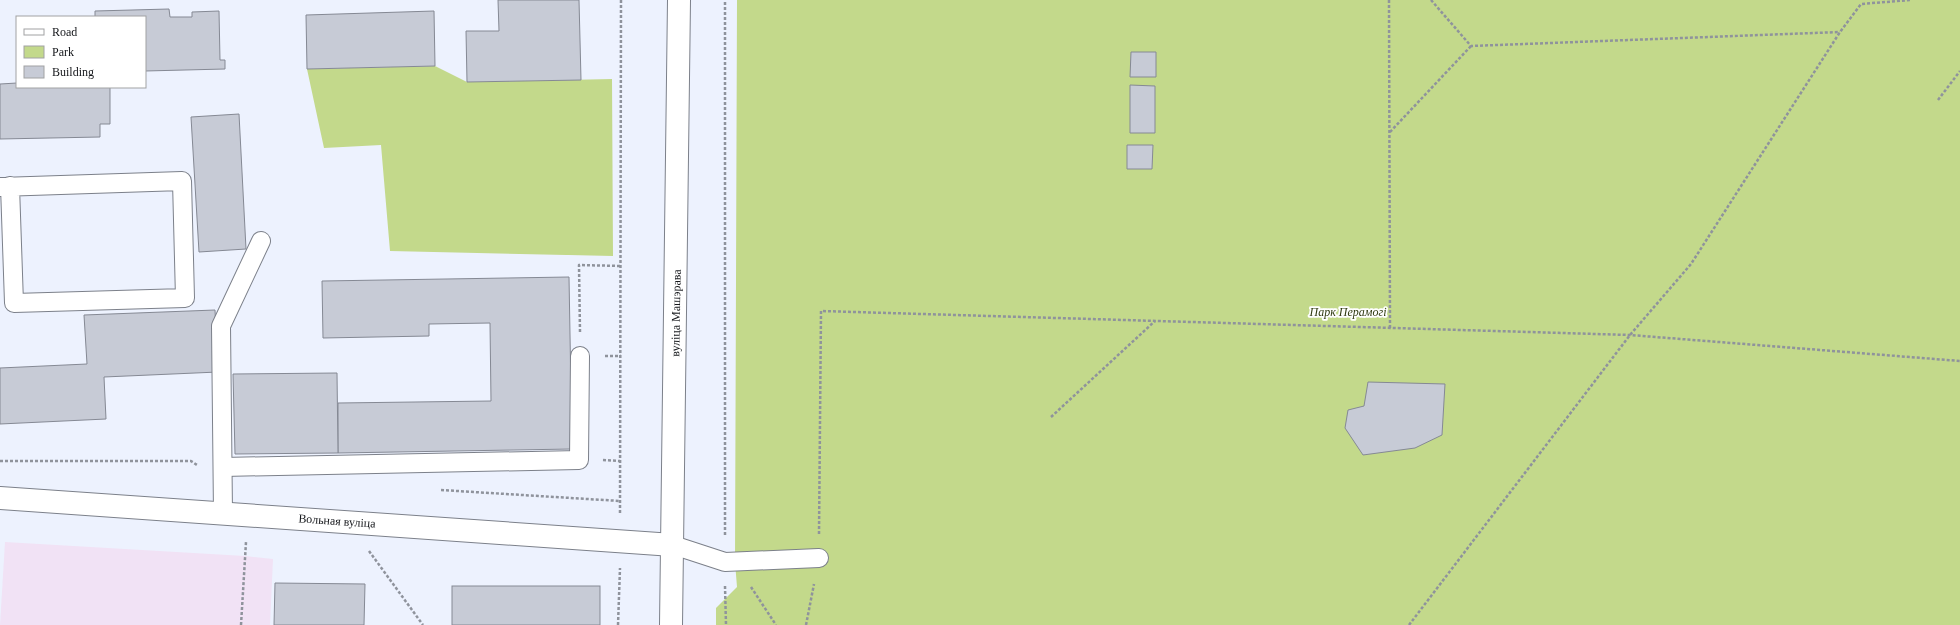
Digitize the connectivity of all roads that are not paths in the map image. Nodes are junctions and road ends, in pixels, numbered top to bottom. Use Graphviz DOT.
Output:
graph roads {
  1 [pos="679,0"];
  2 [pos="5,186"];
  3 [pos="261,241"];
  4 [pos="580,356"];
  5 [pos="223,467"];
  6 [pos="0,498"];
  7 [pos="223,513"];
  8 [pos="673,545"];
  9 [pos="819,558"];
  10 [pos="671,625"];
  1 -- 8 [label="street, вуліца Машэрава"];
  2 -- 2 [label="lane"];
  3 -- 5 [label="lane"];
  4 -- 5 [label="lane"];
  5 -- 7 [label="lane"];
  6 -- 7 [label="street, Вольная вуліца"];
  7 -- 8 [label="street, Вольная вуліца"];
  8 -- 9 [label="lane"];
  8 -- 10 [label="street, вуліца Машэрава"];
}
